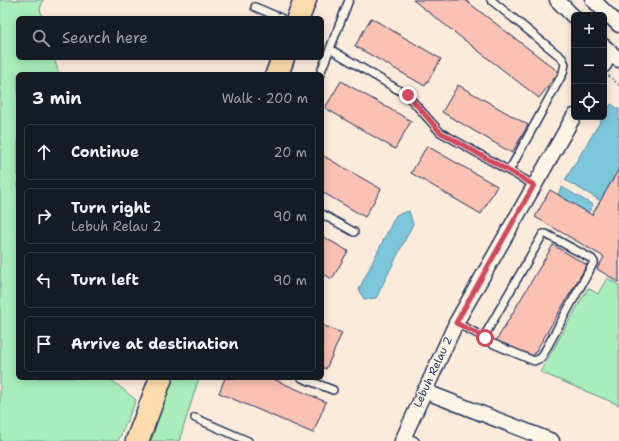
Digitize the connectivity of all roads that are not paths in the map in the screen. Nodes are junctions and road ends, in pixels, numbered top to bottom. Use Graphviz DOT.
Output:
graph roads {
  1 [pos="305,0"];
  2 [pos="349,0"];
  3 [pos="491,0"];
  4 [pos="557,0"];
  5 [pos="594,0"];
  6 [pos="255,7"];
  7 [pos="571,14"];
  8 [pos="276,16"];
  9 [pos="299,16"];
  10 [pos="619,25"];
  11 [pos="330,49"];
  12 [pos="611,53"];
  13 [pos="282,60"];
  14 [pos="607,67"];
  15 [pos="278,72"];
  16 [pos="321,72"];
  17 [pos="572,120"];
  18 [pos="509,171"];
  19 [pos="534,185"];
  20 [pos="324,215"];
  21 [pos="354,232"];
  22 [pos="456,323"];
  23 [pos="483,335"];
  24 [pos="160,380"];
  25 [pos="307,380"];
  26 [pos="333,390"];
  27 [pos="424,391"];
  28 [pos="195,418"];
  29 [pos="407,439"];
  30 [pos="137,441"];
  31 [pos="248,441"];
  32 [pos="552,441"];
  1 -- 9 [label="main road"];
  2 -- 11 [label="lane"];
  3 -- 18 [label="lane"];
  4 -- 7 [label="street"];
  5 -- 10 [label="street"];
  6 -- 8 [label="lane"];
  11 -- 16 [label="lane"];
  11 -- 18 [label="lane"];
  12 -- 14 [label="street"];
  13 -- 15 [label="main road"];
  17 -- 19 [label="street, Lebuh Relau 2"];
  18 -- 19 [label="lane"];
  19 -- 22 [label="street, Lebuh Relau 2"];
  20 -- 21 [label="lane"];
  22 -- 23 [label="lane"];
  22 -- 27 [label="street, Lebuh Relau 2"];
  23 -- 23 [label="lane"];
  24 -- 30 [label="main road"];
  25 -- 26 [label="lane"];
  27 -- 29 [label="street, Lebuh Relau 2"];
  27 -- 32 [label="street"];
  28 -- 31 [label="lane"];
}
